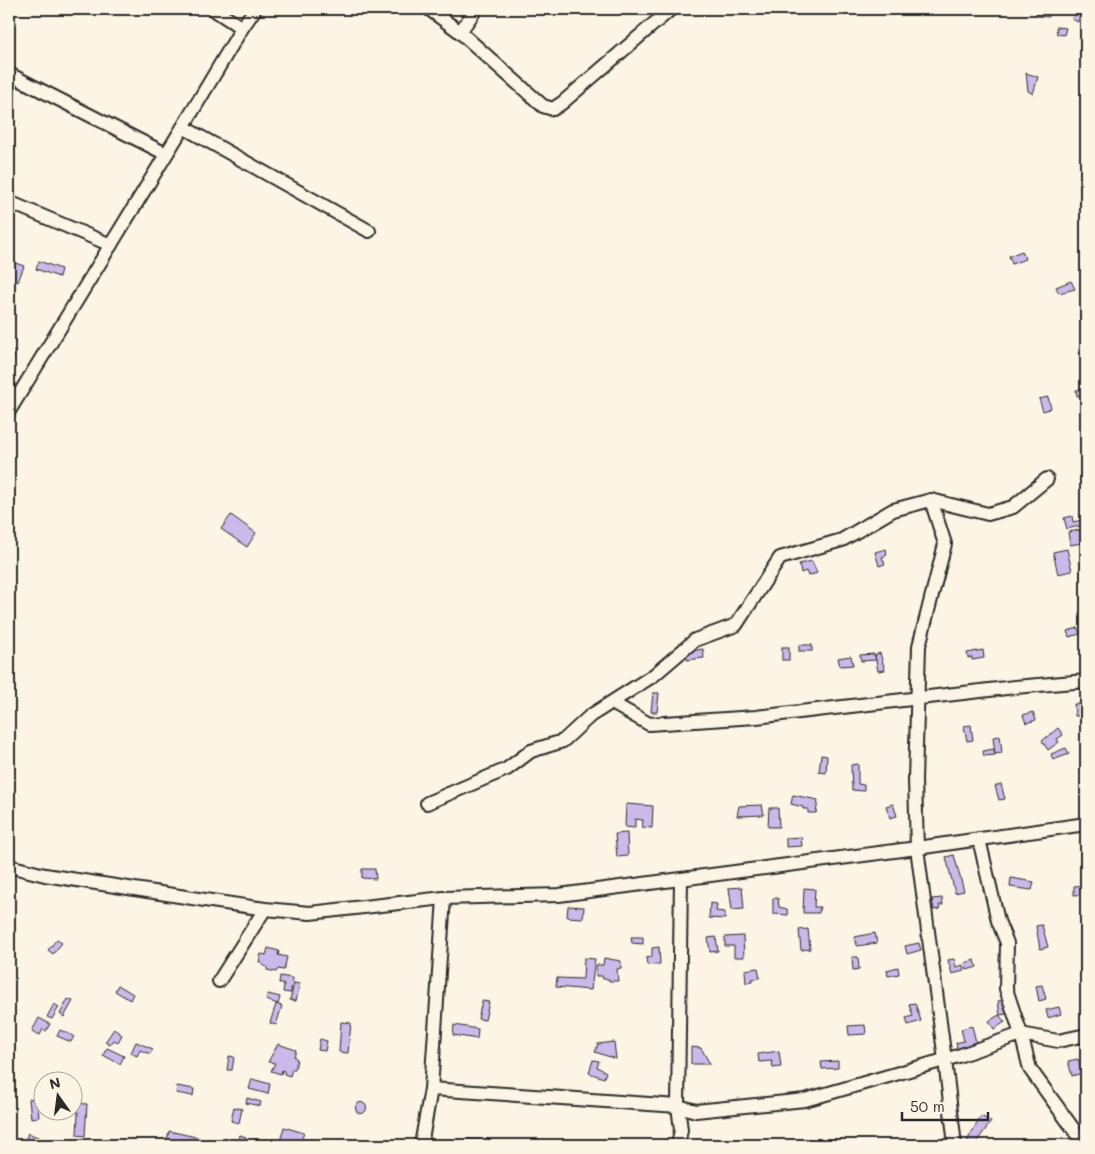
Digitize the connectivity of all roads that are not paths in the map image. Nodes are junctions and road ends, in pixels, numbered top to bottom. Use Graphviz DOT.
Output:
graph roads {
  1 [pos="213,9"];
  2 [pos="255,9"];
  3 [pos="429,9"];
  4 [pos="476,9"];
  5 [pos="671,9"];
  6 [pos="242,28"];
  7 [pos="460,32"];
  8 [pos="9,74"];
  9 [pos="183,127"];
  10 [pos="166,154"];
  11 [pos="9,202"];
  12 [pos="369,231"];
  13 [pos="111,245"];
  14 [pos="9,410"];
  15 [pos="1047,479"];
  16 [pos="931,500"];
  17 [pos="1086,682"];
  18 [pos="917,699"];
  19 [pos="612,702"];
  20 [pos="427,803"];
  21 [pos="1086,824"];
  22 [pos="979,839"];
  23 [pos="917,848"];
  24 [pos="9,866"];
  25 [pos="681,879"];
  26 [pos="444,898"];
  27 [pos="265,909"];
  28 [pos="219,981"];
  29 [pos="1020,1034"];
  30 [pos="1086,1035"];
  31 [pos="945,1060"];
  32 [pos="430,1089"];
  33 [pos="678,1106"];
  34 [pos="421,1145"];
  35 [pos="678,1145"];
  36 [pos="955,1145"];
  37 [pos="1085,1145"];
  1 -- 6 [label="street"];
  2 -- 6 [label="street"];
  3 -- 7 [label="street"];
  4 -- 7 [label="street"];
  5 -- 7 [label="street"];
  6 -- 9 [label="street"];
  8 -- 10 [label="street"];
  9 -- 10 [label="street"];
  9 -- 12 [label="street"];
  10 -- 13 [label="street"];
  11 -- 13 [label="street"];
  13 -- 14 [label="street"];
  15 -- 16 [label="street"];
  16 -- 18 [label="street"];
  16 -- 19 [label="street"];
  17 -- 18 [label="street"];
  18 -- 19 [label="street"];
  18 -- 23 [label="street"];
  19 -- 20 [label="street"];
  21 -- 22 [label="street"];
  22 -- 23 [label="street"];
  22 -- 29 [label="street"];
  23 -- 25 [label="street"];
  23 -- 31 [label="street"];
  24 -- 27 [label="street"];
  25 -- 26 [label="street"];
  25 -- 33 [label="street"];
  26 -- 27 [label="street"];
  26 -- 32 [label="street"];
  27 -- 28 [label="street"];
  29 -- 30 [label="street"];
  29 -- 31 [label="street"];
  29 -- 37 [label="street"];
  31 -- 33 [label="street"];
  31 -- 36 [label="street"];
  32 -- 33 [label="street"];
  32 -- 34 [label="street"];
  33 -- 35 [label="street"];
}
